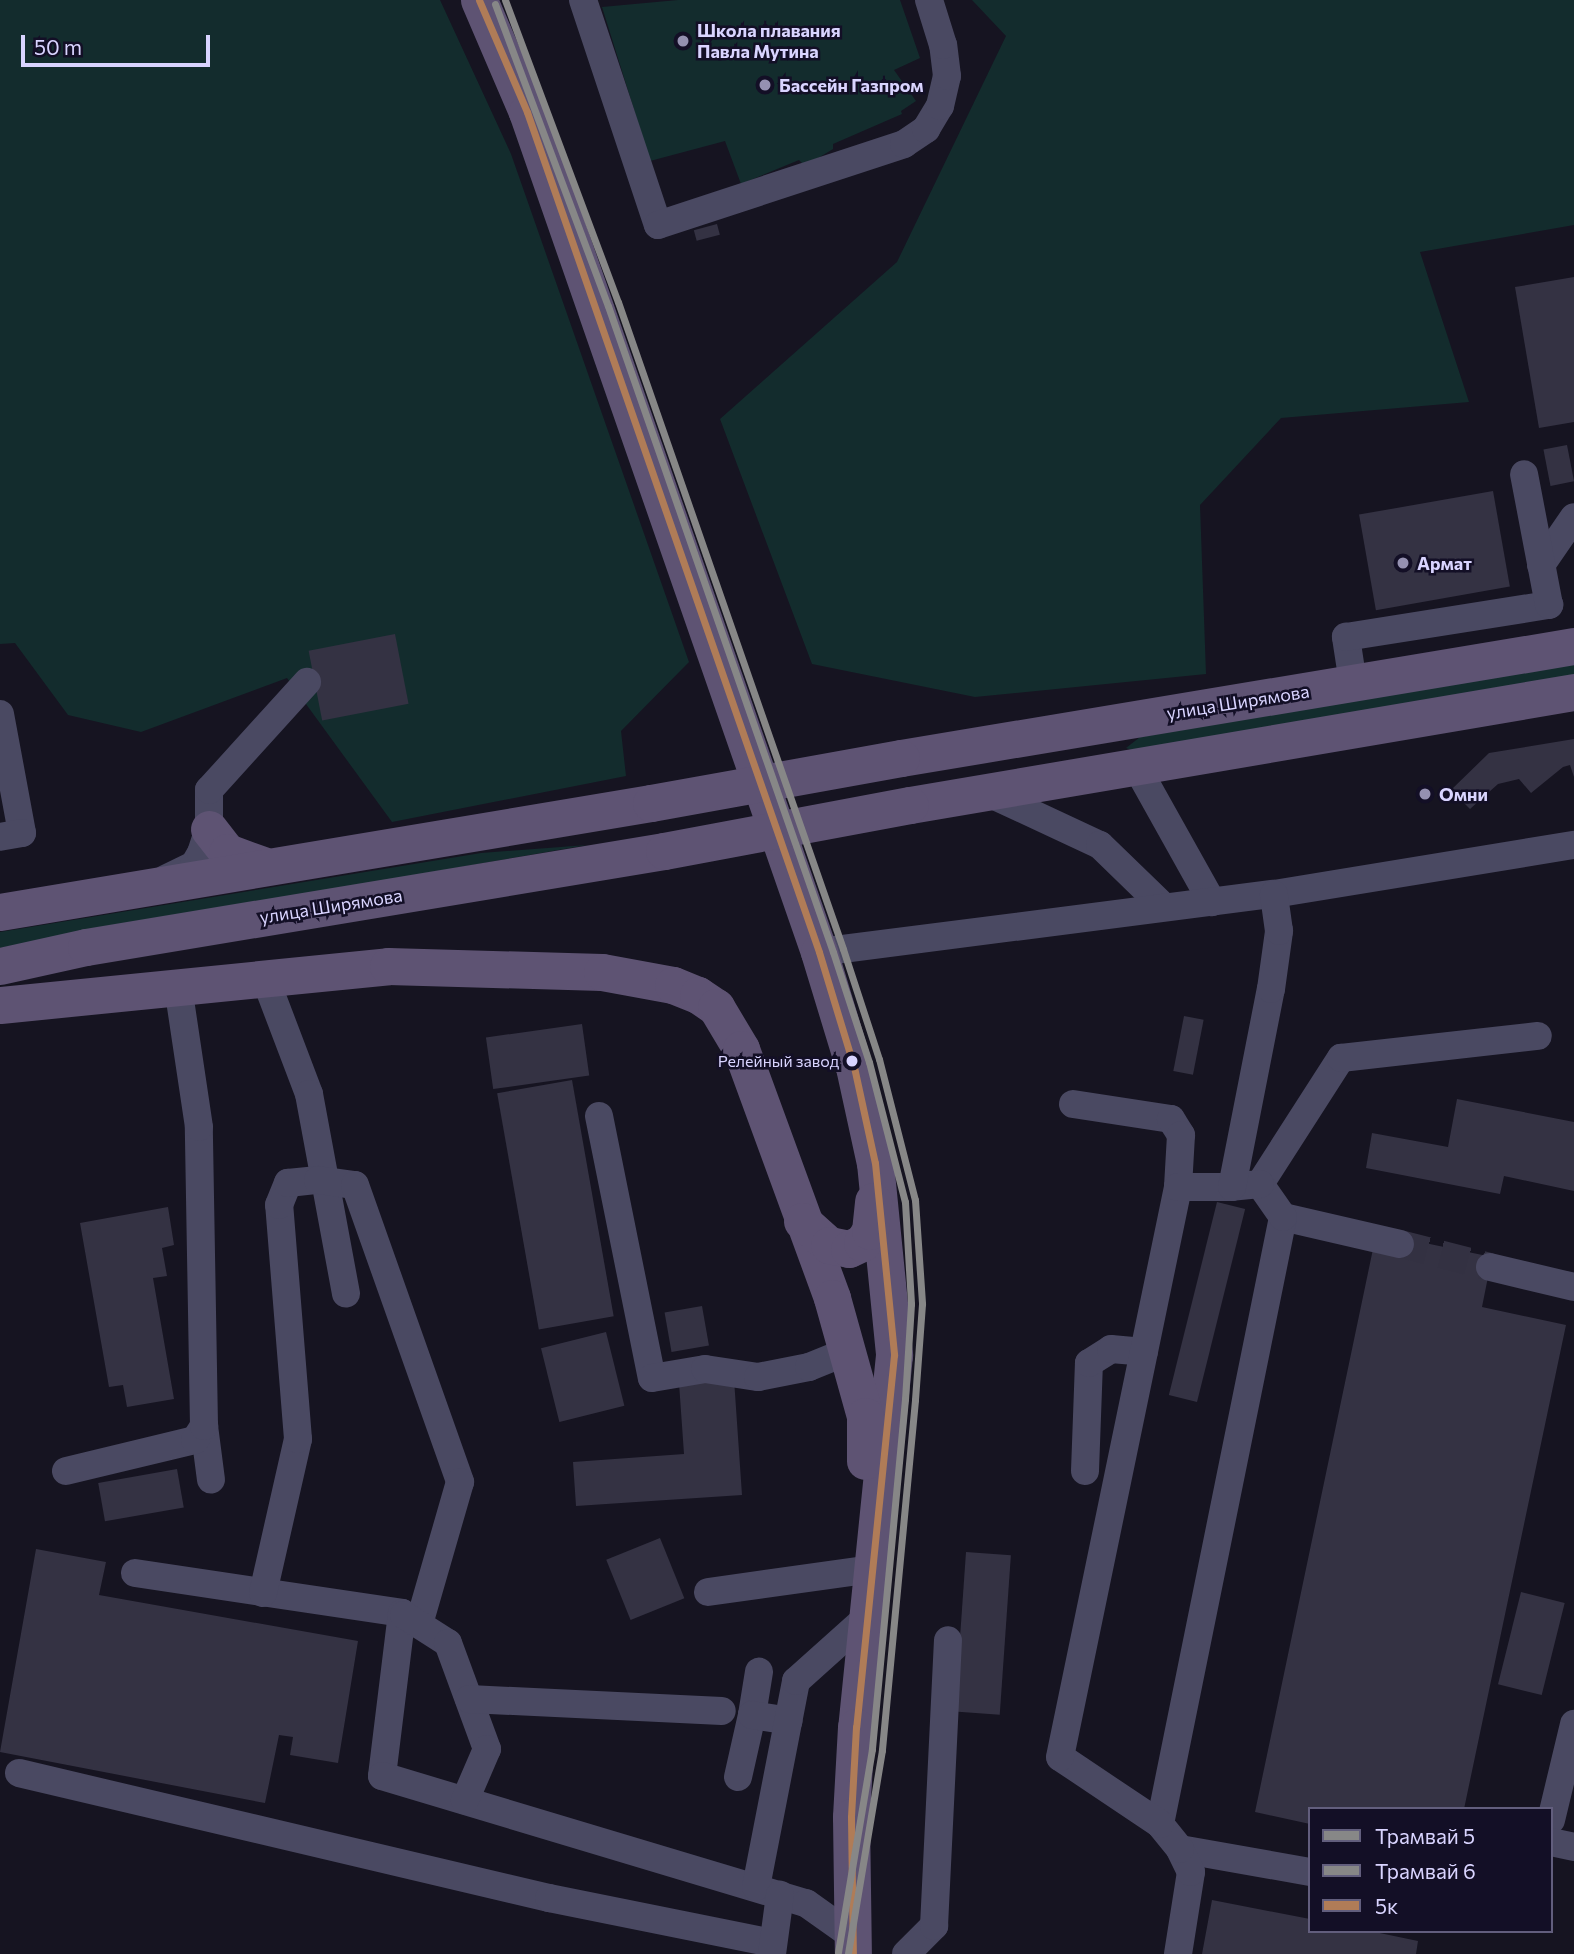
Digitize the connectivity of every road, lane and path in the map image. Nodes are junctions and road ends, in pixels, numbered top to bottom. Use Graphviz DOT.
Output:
graph roads {
  1 [pos="479,0"];
  2 [pos="583,0"];
  3 [pos="929,0"];
  4 [pos="1524,474"];
  5 [pos="1574,517"];
  6 [pos="1541,565"];
  7 [pos="1574,646"];
  8 [pos="307,682"];
  9 [pos="1353,683"];
  10 [pos="1574,692"];
  11 [pos="0,714"];
  12 [pos="1071,730"];
  13 [pos="1136,766"];
  14 [pos="1079,775"];
  15 [pos="984,791"];
  16 [pos="209,829"];
  17 [pos="0,837"];
  18 [pos="1574,845"];
  19 [pos="263,865"];
  20 [pos="152,884"];
  21 [pos="1273,894"];
  22 [pos="1212,902"];
  23 [pos="1162,905"];
  24 [pos="6,910"];
  25 [pos="819,952"];
  26 [pos="0,966"];
  27 [pos="265,978"];
  28 [pos="178,986"];
  29 [pos="0,1005"];
  30 [pos="1538,1036"];
  31 [pos="1073,1104"];
  32 [pos="599,1116"];
  33 [pos="875,1163"];
  34 [pos="325,1181"];
  35 [pos="1260,1184"];
  36 [pos="1232,1187"];
  37 [pos="1178,1188"];
  38 [pos="1283,1217"];
  39 [pos="801,1220"];
  40 [pos="1399,1244"];
  41 [pos="1490,1267"];
  42 [pos="1574,1287"];
  43 [pos="346,1294"];
  44 [pos="846,1352"];
  45 [pos="1144,1352"];
  46 [pos="204,1426"];
  47 [pos="66,1471"];
  48 [pos="1085,1471"];
  49 [pos="211,1480"];
  50 [pos="135,1573"];
  51 [pos="867,1590"];
  52 [pos="708,1592"];
  53 [pos="262,1593"];
  54 [pos="410,1619"];
  55 [pos="948,1640"];
  56 [pos="759,1672"];
  57 [pos="469,1699"];
  58 [pos="722,1711"];
  59 [pos="752,1715"];
  60 [pos="789,1721"];
  61 [pos="1574,1724"];
  62 [pos="19,1773"];
  63 [pos="738,1777"];
  64 [pos="465,1800"];
  65 [pos="1553,1812"];
  66 [pos="1160,1824"];
  67 [pos="1553,1842"];
  68 [pos="1574,1847"];
  69 [pos="1180,1849"];
  70 [pos="1308,1872"];
  71 [pos="768,1891"];
  72 [pos="852,1944"];
  73 [pos="772,1949"];
  74 [pos="906,1954"];
  75 [pos="1178,1954"];
  1 -- 25 [label="main road"];
  2 -- 3 [label="street"];
  4 -- 6 [label="street"];
  5 -- 6 [label="street"];
  6 -- 9 [label="street"];
  7 -- 9 [label="main road, улица Ширямова"];
  8 -- 16 [label="street"];
  9 -- 12 [label="main road, улица Ширямова"];
  10 -- 13 [label="main road"];
  11 -- 17 [label="street"];
  12 -- 14 [label="main road"];
  12 -- 19 [label="main road, улица Ширямова, bridge"];
  13 -- 14 [label="main road"];
  13 -- 22 [label="street"];
  14 -- 15 [label="main road"];
  15 -- 23 [label="street"];
  15 -- 26 [label="main road, улица Ширямова, bridge"];
  16 -- 19 [label="main road"];
  16 -- 20 [label="street"];
  18 -- 21 [label="street"];
  19 -- 20 [label="main road, улица Ширямова"];
  20 -- 24 [label="main road, улица Ширямова"];
  21 -- 22 [label="street"];
  21 -- 36 [label="street"];
  22 -- 23 [label="street"];
  23 -- 25 [label="street"];
  25 -- 33 [label="main road"];
  27 -- 28 [label="main road"];
  27 -- 34 [label="street"];
  27 -- 39 [label="main road"];
  28 -- 29 [label="main road"];
  28 -- 46 [label="street"];
  30 -- 35 [label="street"];
  31 -- 37 [label="street"];
  32 -- 44 [label="street"];
  33 -- 39 [label="main road"];
  33 -- 51 [label="main road"];
  34 -- 43 [label="street"];
  34 -- 53 [label="street"];
  34 -- 54 [label="street"];
  35 -- 36 [label="street"];
  35 -- 38 [label="street"];
  36 -- 37 [label="street"];
  37 -- 45 [label="street"];
  38 -- 40 [label="street"];
  38 -- 66 [label="street"];
  39 -- 44 [label="main road"];
  41 -- 42 [label="street"];
  44 -- 51 [label="main road"];
  45 -- 48 [label="street"];
  45 -- 66 [label="street"];
  46 -- 47 [label="street"];
  46 -- 49 [label="street"];
  50 -- 53 [label="street"];
  51 -- 52 [label="street"];
  51 -- 60 [label="street"];
  51 -- 72 [label="main road"];
  53 -- 54 [label="street"];
  54 -- 57 [label="street"];
  54 -- 64 [label="street"];
  55 -- 74 [label="street"];
  56 -- 59 [label="street"];
  57 -- 58 [label="street"];
  57 -- 64 [label="street"];
  59 -- 60 [label="street"];
  59 -- 63 [label="street"];
  60 -- 71 [label="street"];
  61 -- 65 [label="street"];
  62 -- 73 [label="street"];
  64 -- 71 [label="street"];
  66 -- 69 [label="street"];
  67 -- 68 [label="street"];
  69 -- 70 [label="street"];
  69 -- 75 [label="street"];
  71 -- 72 [label="street"];
  71 -- 73 [label="street"];
}
